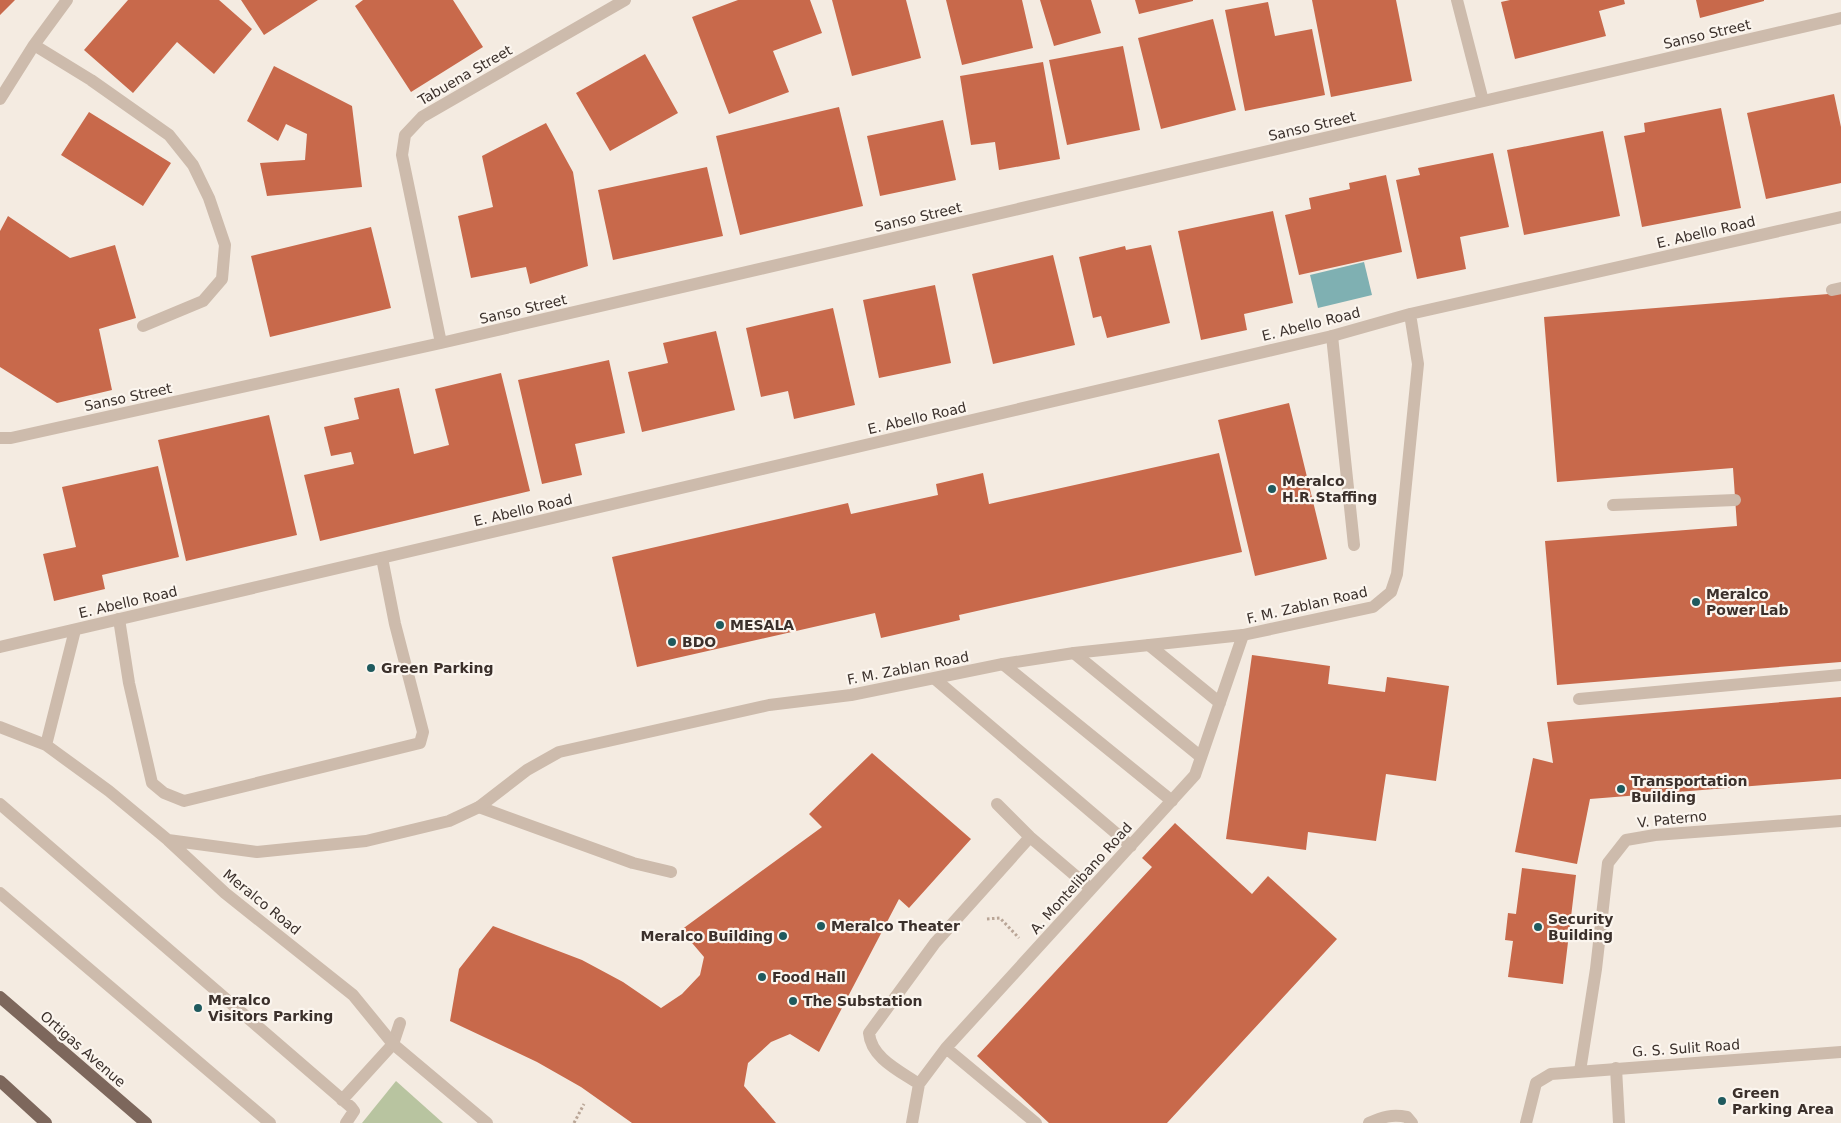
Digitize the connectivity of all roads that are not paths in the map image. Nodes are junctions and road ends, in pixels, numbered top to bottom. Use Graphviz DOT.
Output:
graph roads {
  1 [pos="67,0"];
  2 [pos="625,0"];
  3 [pos="1456,0"];
  4 [pos="1841,18"];
  5 [pos="34,45"];
  6 [pos="0,99"];
  7 [pos="1483,102"];
  8 [pos="1841,217"];
  9 [pos="1410,314"];
  10 [pos="144,326"];
  11 [pos="1332,336"];
  12 [pos="441,343"];
  13 [pos="0,438"];
  14 [pos="1735,500"];
  15 [pos="1613,505"];
  16 [pos="1354,545"];
  17 [pos="382,558"];
  18 [pos="119,619"];
  19 [pos="75,630"];
  20 [pos="1243,635"];
  21 [pos="1149,645"];
  22 [pos="0,647"];
  23 [pos="1074,654"];
  24 [pos="1003,664"];
  25 [pos="1841,675"];
  26 [pos="935,678"];
  27 [pos="1579,699"];
  28 [pos="1220,703"];
  29 [pos="0,727"];
  30 [pos="46,745"];
  31 [pos="1202,757"];
  32 [pos="1172,802"];
  33 [pos="0,804"];
  34 [pos="997,804"];
  35 [pos="479,807"];
  36 [pos="1841,821"];
  37 [pos="1030,837"];
  38 [pos="168,840"];
  39 [pos="1131,846"];
  40 [pos="671,872"];
  41 [pos="1092,889"];
  42 [pos="0,893"];
  43 [pos="0,997"];
  44 [pos="400,1023"];
  45 [pos="393,1044"];
  46 [pos="946,1048"];
  47 [pos="1841,1052"];
  48 [pos="1616,1068"];
  49 [pos="1580,1072"];
  50 [pos="0,1081"];
  51 [pos="918,1084"];
  52 [pos="342,1100"];
  53 [pos="46,1123"];
  54 [pos="146,1123"];
  55 [pos="270,1123"];
  56 [pos="346,1123"];
  57 [pos="487,1123"];
  58 [pos="912,1123"];
  59 [pos="1036,1123"];
  60 [pos="1369,1123"];
  61 [pos="1412,1123"];
  62 [pos="1526,1123"];
  63 [pos="1620,1123"];
  1 -- 5 [label="street"];
  2 -- 12 [label="street, Tabuena Street"];
  3 -- 7 [label="street"];
  4 -- 7 [label="street, Sanso Street"];
  5 -- 6 [label="street"];
  5 -- 10 [label="street"];
  7 -- 12 [label="street, Sanso Street"];
  8 -- 9 [label="street, E. Abello Road"];
  9 -- 11 [label="street, E. Abello Road"];
  9 -- 20 [label="street, F. M. Zablan Road"];
  11 -- 16 [label="street"];
  11 -- 17 [label="street, E. Abello Road"];
  12 -- 13 [label="street, Sanso Street"];
  14 -- 15 [label="street"];
  17 -- 18 [label="street, E. Abello Road"];
  17 -- 18 [label="street"];
  18 -- 19 [label="street, E. Abello Road"];
  19 -- 22 [label="street, E. Abello Road"];
  19 -- 30 [label="street"];
  20 -- 21 [label="street, F. M. Zablan Road"];
  20 -- 28 [label="street, A. Montelibano Road"];
  21 -- 23 [label="street, F. M. Zablan Road"];
  21 -- 28 [label="street"];
  23 -- 24 [label="street, F. M. Zablan Road"];
  23 -- 31 [label="street"];
  24 -- 26 [label="street, F. M. Zablan Road"];
  24 -- 32 [label="street"];
  25 -- 27 [label="street"];
  26 -- 35 [label="street, F. M. Zablan Road"];
  26 -- 39 [label="street"];
  28 -- 31 [label="street, A. Montelibano Road"];
  29 -- 30 [label="street, Meralco Road"];
  30 -- 38 [label="street, Meralco Road"];
  31 -- 32 [label="street, A. Montelibano Road"];
  32 -- 39 [label="street, A. Montelibano Road"];
  33 -- 52 [label="street"];
  34 -- 37 [label="street"];
  35 -- 38 [label="street, F. M. Zablan Road"];
  35 -- 40 [label="street"];
  36 -- 49 [label="street, V. Paterno"];
  37 -- 41 [label="street"];
  37 -- 51 [label="street"];
  38 -- 45 [label="street, Meralco Road"];
  39 -- 41 [label="street, A. Montelibano Road"];
  41 -- 46 [label="street, A. Montelibano Road"];
  42 -- 55 [label="street"];
  43 -- 54 [label="main road, Ortigas Avenue"];
  44 -- 45 [label="street"];
  45 -- 52 [label="street"];
  45 -- 57 [label="street, Meralco Road"];
  46 -- 51 [label="street, A. Montelibano Road"];
  46 -- 59 [label="street"];
  47 -- 48 [label="street, G. S. Sulit Road"];
  48 -- 49 [label="street, G. S. Sulit Road"];
  48 -- 63 [label="street"];
  49 -- 62 [label="street, G. S. Sulit Road"];
  50 -- 53 [label="main road"];
  51 -- 58 [label="street, A. Montelibano Road"];
  52 -- 56 [label="street"];
  60 -- 61 [label="street"];
}
